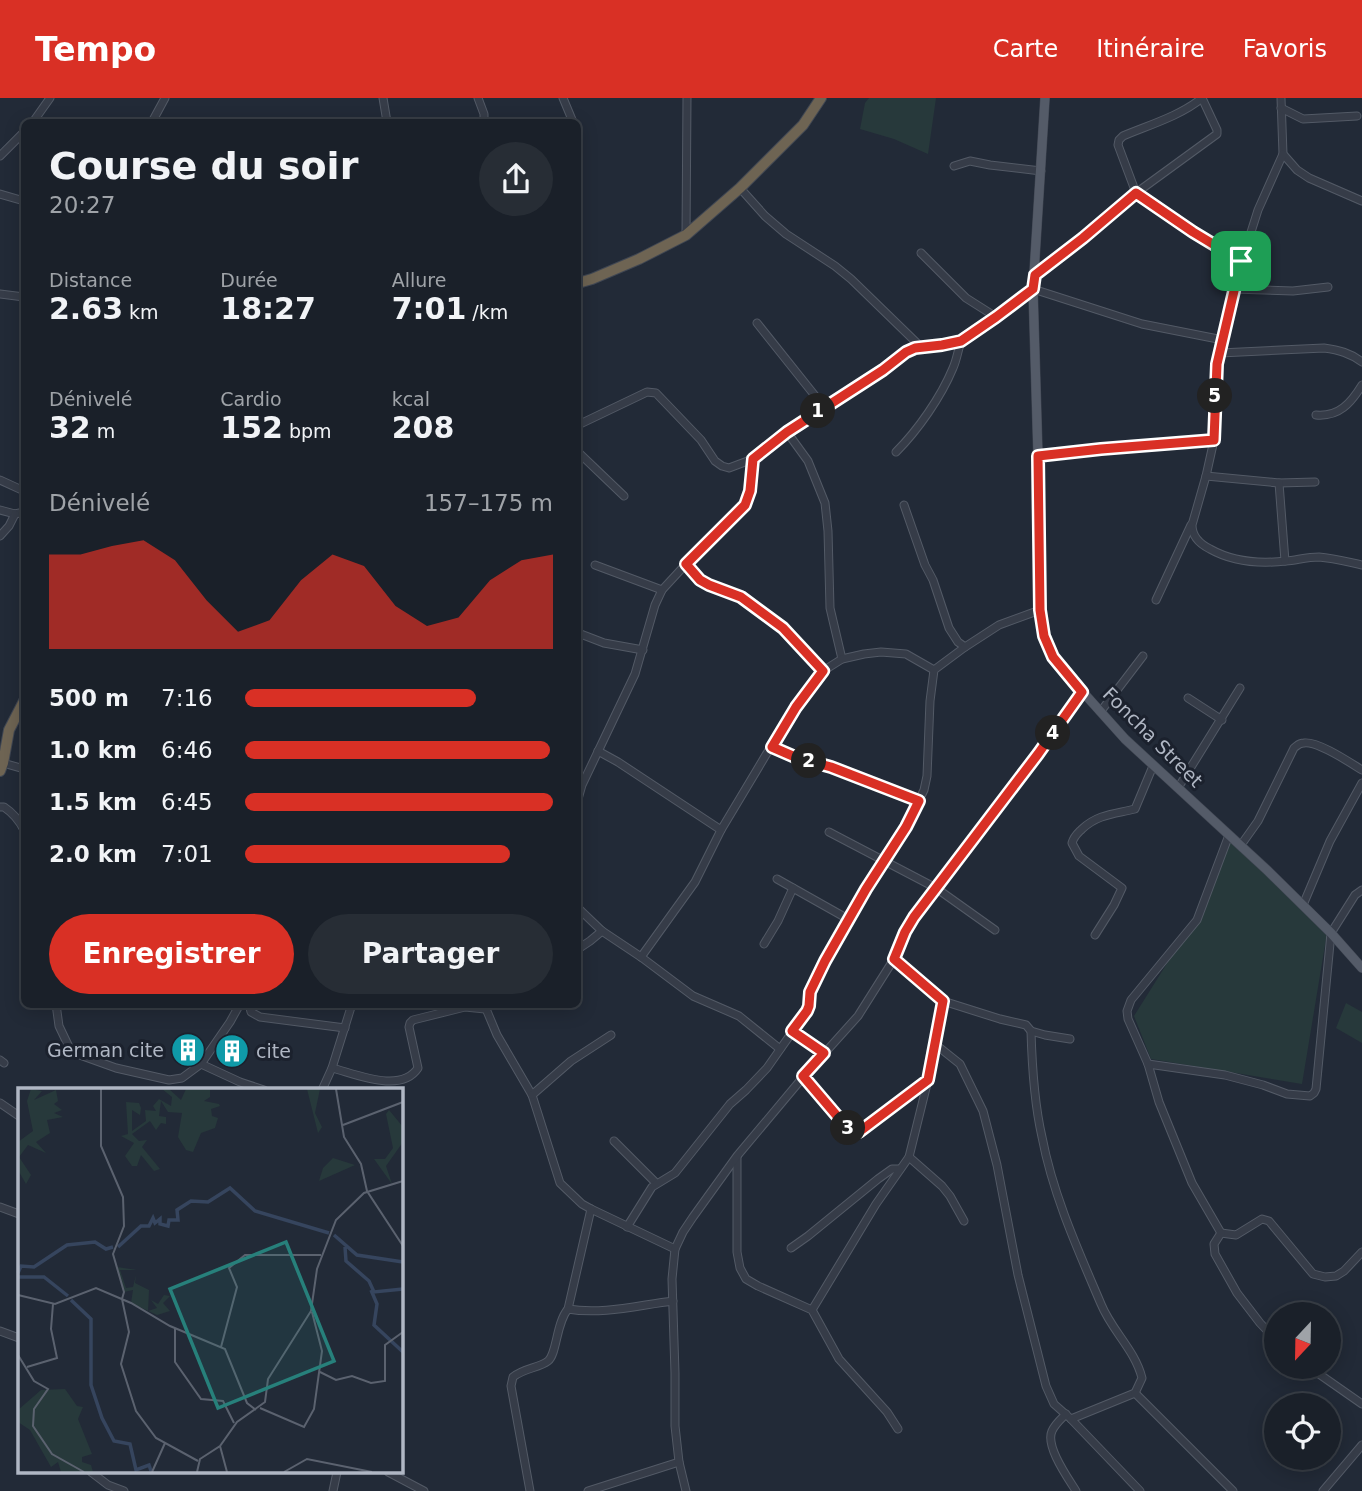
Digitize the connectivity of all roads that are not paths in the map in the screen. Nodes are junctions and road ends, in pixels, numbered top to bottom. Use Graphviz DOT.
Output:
graph roads {
  1 [pos="50,98"];
  2 [pos="165,98"];
  3 [pos="383,98"];
  4 [pos="478,98"];
  5 [pos="563,98"];
  6 [pos="687,98"];
  7 [pos="1045,98"];
  8 [pos="1202,98"];
  9 [pos="1281,98"];
  10 [pos="819,100"];
  11 [pos="1281,108"];
  12 [pos="1357,116"];
  13 [pos="35,119"];
  14 [pos="154,119"];
  15 [pos="386,119"];
  16 [pos="484,119"];
  17 [pos="572,119"];
  18 [pos="21,135"];
  19 [pos="1283,153"];
  20 [pos="0,156"];
  21 [pos="954,166"];
  22 [pos="1041,171"];
  23 [pos="740,188"];
  24 [pos="1136,193"];
  25 [pos="0,194"];
  26 [pos="21,200"];
  27 [pos="1362,201"];
  28 [pos="686,234"];
  29 [pos="921,253"];
  30 [pos="1241,261"];
  31 [pos="1035,275"];
  32 [pos="581,283"];
  33 [pos="1328,287"];
  34 [pos="1033,289"];
  35 [pos="1233,289"];
  36 [pos="0,294"];
  37 [pos="21,297"];
  38 [pos="996,317"];
  39 [pos="757,323"];
  40 [pos="1223,340"];
  41 [pos="961,341"];
  42 [pos="921,346"];
  43 [pos="1220,353"];
  44 [pos="1362,362"];
  45 [pos="1362,385"];
  46 [pos="1356,394"];
  47 [pos="1362,402"];
  48 [pos="824,407"];
  49 [pos="1316,415"];
  50 [pos="581,424"];
  51 [pos="787,432"];
  52 [pos="1214,440"];
  53 [pos="896,452"];
  54 [pos="581,455"];
  55 [pos="1038,456"];
  56 [pos="753,459"];
  57 [pos="1206,476"];
  58 [pos="0,480"];
  59 [pos="1315,482"];
  60 [pos="1279,483"];
  61 [pos="21,490"];
  62 [pos="624,496"];
  63 [pos="904,505"];
  64 [pos="0,510"];
  65 [pos="21,513"];
  66 [pos="15,514"];
  67 [pos="1192,525"];
  68 [pos="0,536"];
  69 [pos="1285,561"];
  70 [pos="686,564"];
  71 [pos="595,565"];
  72 [pos="1362,565"];
  73 [pos="662,590"];
  74 [pos="1156,600"];
  75 [pos="1040,610"];
  76 [pos="581,634"];
  77 [pos="965,647"];
  78 [pos="643,650"];
  79 [pos="1143,656"];
  80 [pos="842,659"];
  81 [pos="934,670"];
  82 [pos="823,671"];
  83 [pos="1240,688"];
  84 [pos="1082,692"];
  85 [pos="1188,698"];
  86 [pos="21,707"];
  87 [pos="1101,711"];
  88 [pos="1222,720"];
  89 [pos="9,730"];
  90 [pos="772,747"];
  91 [pos="0,749"];
  92 [pos="598,751"];
  93 [pos="1153,765"];
  94 [pos="1,767"];
  95 [pos="21,769"];
  96 [pos="1362,770"];
  97 [pos="581,783"];
  98 [pos="1362,783"];
  99 [pos="1178,788"];
  100 [pos="919,801"];
  101 [pos="0,807"];
  102 [pos="21,824"];
  103 [pos="721,830"];
  104 [pos="829,832"];
  105 [pos="1229,835"];
  106 [pos="1241,845"];
  107 [pos="884,862"];
  108 [pos="777,878"];
  109 [pos="793,888"];
  110 [pos="936,888"];
  111 [pos="1362,890"];
  112 [pos="1303,905"];
  113 [pos="581,911"];
  114 [pos="848,919"];
  115 [pos="995,930"];
  116 [pos="601,931"];
  117 [pos="1331,933"];
  118 [pos="1095,935"];
  119 [pos="764,944"];
  120 [pos="581,947"];
  121 [pos="641,957"];
  122 [pos="894,959"];
  123 [pos="1362,968"];
  124 [pos="943,1001"];
  125 [pos="57,1008"];
  126 [pos="238,1008"];
  127 [pos="250,1008"];
  128 [pos="351,1008"];
  129 [pos="460,1008"];
  130 [pos="485,1008"];
  131 [pos="345,1028"];
  132 [pos="792,1031"];
  133 [pos="1031,1031"];
  134 [pos="611,1035"];
  135 [pos="1070,1038"];
  136 [pos="935,1044"];
  137 [pos="780,1049"];
  138 [pos="824,1053"];
  139 [pos="201,1064"];
  140 [pos="1148,1064"];
  141 [pos="331,1068"];
  142 [pos="803,1076"];
  143 [pos="928,1080"];
  144 [pos="257,1088"];
  145 [pos="323,1088"];
  146 [pos="532,1095"];
  147 [pos="0,1103"];
  148 [pos="18,1115"];
  149 [pos="614,1141"];
  150 [pos="737,1156"];
  151 [pos="909,1157"];
  152 [pos="900,1169"];
  153 [pos="656,1183"];
  154 [pos="0,1207"];
  155 [pos="592,1209"];
  156 [pos="18,1214"];
  157 [pos="964,1222"];
  158 [pos="627,1227"];
  159 [pos="1220,1233"];
  160 [pos="792,1248"];
  161 [pos="675,1249"];
  162 [pos="1362,1252"];
  163 [pos="673,1301"];
  164 [pos="568,1309"];
  165 [pos="812,1310"];
  166 [pos="1264,1327"];
  167 [pos="0,1331"];
  168 [pos="18,1338"];
  169 [pos="1326,1379"];
  170 [pos="1135,1393"];
  171 [pos="1362,1404"];
  172 [pos="1069,1416"];
  173 [pos="898,1429"];
  174 [pos="1362,1445"];
  175 [pos="679,1462"];
  176 [pos="94,1474"];
  177 [pos="392,1474"];
  178 [pos="124,1491"];
  179 [pos="424,1491"];
  180 [pos="530,1491"];
  181 [pos="588,1491"];
  182 [pos="686,1491"];
  183 [pos="1076,1491"];
  184 [pos="1140,1491"];
  185 [pos="1233,1491"];
  186 [pos="1323,1491"];
  1 -- 13 [label="street"];
  2 -- 14 [label="street"];
  3 -- 15 [label="street"];
  4 -- 16 [label="street"];
  5 -- 17 [label="street"];
  6 -- 28 [label="street"];
  7 -- 22 [label="main road, Foncha Street"];
  8 -- 24 [label="street"];
  8 -- 24 [label="street"];
  9 -- 11 [label="street"];
  10 -- 23 [label="highway"];
  11 -- 12 [label="street"];
  11 -- 19 [label="street"];
  18 -- 20 [label="street"];
  19 -- 27 [label="street"];
  19 -- 30 [label="street"];
  21 -- 22 [label="street"];
  22 -- 31 [label="main road, Foncha Street"];
  23 -- 28 [label="highway"];
  23 -- 42 [label="street"];
  24 -- 30 [label="street"];
  24 -- 31 [label="street"];
  25 -- 26 [label="street"];
  28 -- 32 [label="highway"];
  29 -- 38 [label="street"];
  30 -- 35 [label="street"];
  31 -- 34 [label="main road, Foncha Street"];
  33 -- 35 [label="street"];
  34 -- 38 [label="street"];
  34 -- 40 [label="street"];
  34 -- 55 [label="main road, Foncha Street"];
  35 -- 40 [label="street"];
  36 -- 37 [label="street"];
  38 -- 41 [label="street"];
  39 -- 48 [label="street"];
  40 -- 43 [label="street"];
  41 -- 42 [label="street"];
  41 -- 53 [label="street"];
  42 -- 48 [label="street"];
  43 -- 44 [label="street"];
  43 -- 52 [label="street"];
  45 -- 46 [label="street"];
  46 -- 47 [label="street"];
  46 -- 49 [label="street"];
  48 -- 51 [label="street"];
  50 -- 56 [label="street"];
  51 -- 56 [label="street"];
  51 -- 80 [label="street"];
  52 -- 55 [label="street"];
  52 -- 57 [label="street"];
  54 -- 62 [label="street"];
  55 -- 75 [label="main road, Foncha Street"];
  56 -- 70 [label="street"];
  57 -- 60 [label="street"];
  57 -- 67 [label="street"];
  58 -- 61 [label="street"];
  59 -- 60 [label="street"];
  60 -- 69 [label="street"];
  63 -- 77 [label="street"];
  64 -- 66 [label="street"];
  65 -- 66 [label="street"];
  66 -- 68 [label="street"];
  67 -- 69 [label="street"];
  67 -- 74 [label="street"];
  69 -- 72 [label="street"];
  70 -- 73 [label="street"];
  70 -- 82 [label="street"];
  71 -- 73 [label="street"];
  73 -- 78 [label="street"];
  75 -- 77 [label="street"];
  75 -- 84 [label="main road, Foncha Street"];
  76 -- 78 [label="street"];
  77 -- 81 [label="street"];
  78 -- 92 [label="street"];
  79 -- 87 [label="street"];
  80 -- 81 [label="street"];
  80 -- 82 [label="street"];
  81 -- 100 [label="street"];
  82 -- 90 [label="street"];
  83 -- 88 [label="street"];
  84 -- 87 [label="main road, Foncha Street"];
  84 -- 110 [label="street"];
  85 -- 88 [label="street"];
  86 -- 89 [label="highway"];
  87 -- 93 [label="main road, Foncha Street"];
  88 -- 99 [label="street"];
  89 -- 91 [label="street"];
  89 -- 94 [label="highway"];
  90 -- 100 [label="street"];
  90 -- 103 [label="street"];
  92 -- 97 [label="street"];
  92 -- 103 [label="street"];
  93 -- 99 [label="main road, Foncha Street"];
  93 -- 118 [label="street"];
  94 -- 95 [label="street"];
  96 -- 106 [label="street"];
  98 -- 112 [label="street"];
  99 -- 105 [label="main road, Foncha Street"];
  100 -- 107 [label="street"];
  101 -- 102 [label="street"];
  103 -- 121 [label="street"];
  104 -- 107 [label="street"];
  105 -- 106 [label="main road, Foncha Street"];
  105 -- 140 [label="street"];
  106 -- 112 [label="main road, Foncha Street"];
  107 -- 110 [label="street"];
  107 -- 114 [label="street"];
  108 -- 109 [label="street"];
  109 -- 114 [label="street"];
  109 -- 119 [label="street"];
  110 -- 115 [label="street"];
  110 -- 122 [label="street"];
  111 -- 117 [label="street"];
  112 -- 117 [label="main road, Foncha Street"];
  113 -- 116 [label="street"];
  114 -- 132 [label="street"];
  116 -- 120 [label="street"];
  116 -- 121 [label="street"];
  117 -- 123 [label="main road, Foncha Street"];
  117 -- 140 [label="street"];
  121 -- 137 [label="street"];
  122 -- 124 [label="street"];
  122 -- 138 [label="street"];
  124 -- 133 [label="street"];
  124 -- 136 [label="street"];
  125 -- 139 [label="street"];
  126 -- 139 [label="street"];
  127 -- 131 [label="street"];
  128 -- 131 [label="street"];
  129 -- 141 [label="street"];
  130 -- 146 [label="street"];
  131 -- 141 [label="street"];
  132 -- 137 [label="street"];
  132 -- 138 [label="street"];
  133 -- 135 [label="street"];
  133 -- 170 [label="street"];
  134 -- 146 [label="street"];
  136 -- 143 [label="street"];
  136 -- 172 [label="street"];
  137 -- 153 [label="street"];
  138 -- 142 [label="street"];
  139 -- 144 [label="street"];
  140 -- 159 [label="street"];
  141 -- 145 [label="street"];
  142 -- 143 [label="street"];
  142 -- 150 [label="street"];
  143 -- 151 [label="street"];
  146 -- 155 [label="street"];
  147 -- 148 [label="street"];
  149 -- 153 [label="street"];
  150 -- 161 [label="street"];
  150 -- 165 [label="street"];
  151 -- 152 [label="street"];
  151 -- 157 [label="street"];
  152 -- 160 [label="street"];
  152 -- 165 [label="street"];
  153 -- 158 [label="street"];
  154 -- 156 [label="street"];
  155 -- 158 [label="street"];
  155 -- 164 [label="street"];
  158 -- 161 [label="street"];
  159 -- 162 [label="street"];
  159 -- 166 [label="street"];
  161 -- 163 [label="street"];
  163 -- 164 [label="street"];
  163 -- 175 [label="street"];
  164 -- 180 [label="street"];
  165 -- 173 [label="street"];
  167 -- 168 [label="street"];
  169 -- 171 [label="street"];
  170 -- 172 [label="street"];
  170 -- 185 [label="street"];
  172 -- 183 [label="street"];
  172 -- 184 [label="street"];
  174 -- 186 [label="street"];
  175 -- 181 [label="street"];
  175 -- 182 [label="street"];
  176 -- 178 [label="street"];
  177 -- 179 [label="street"];
}
